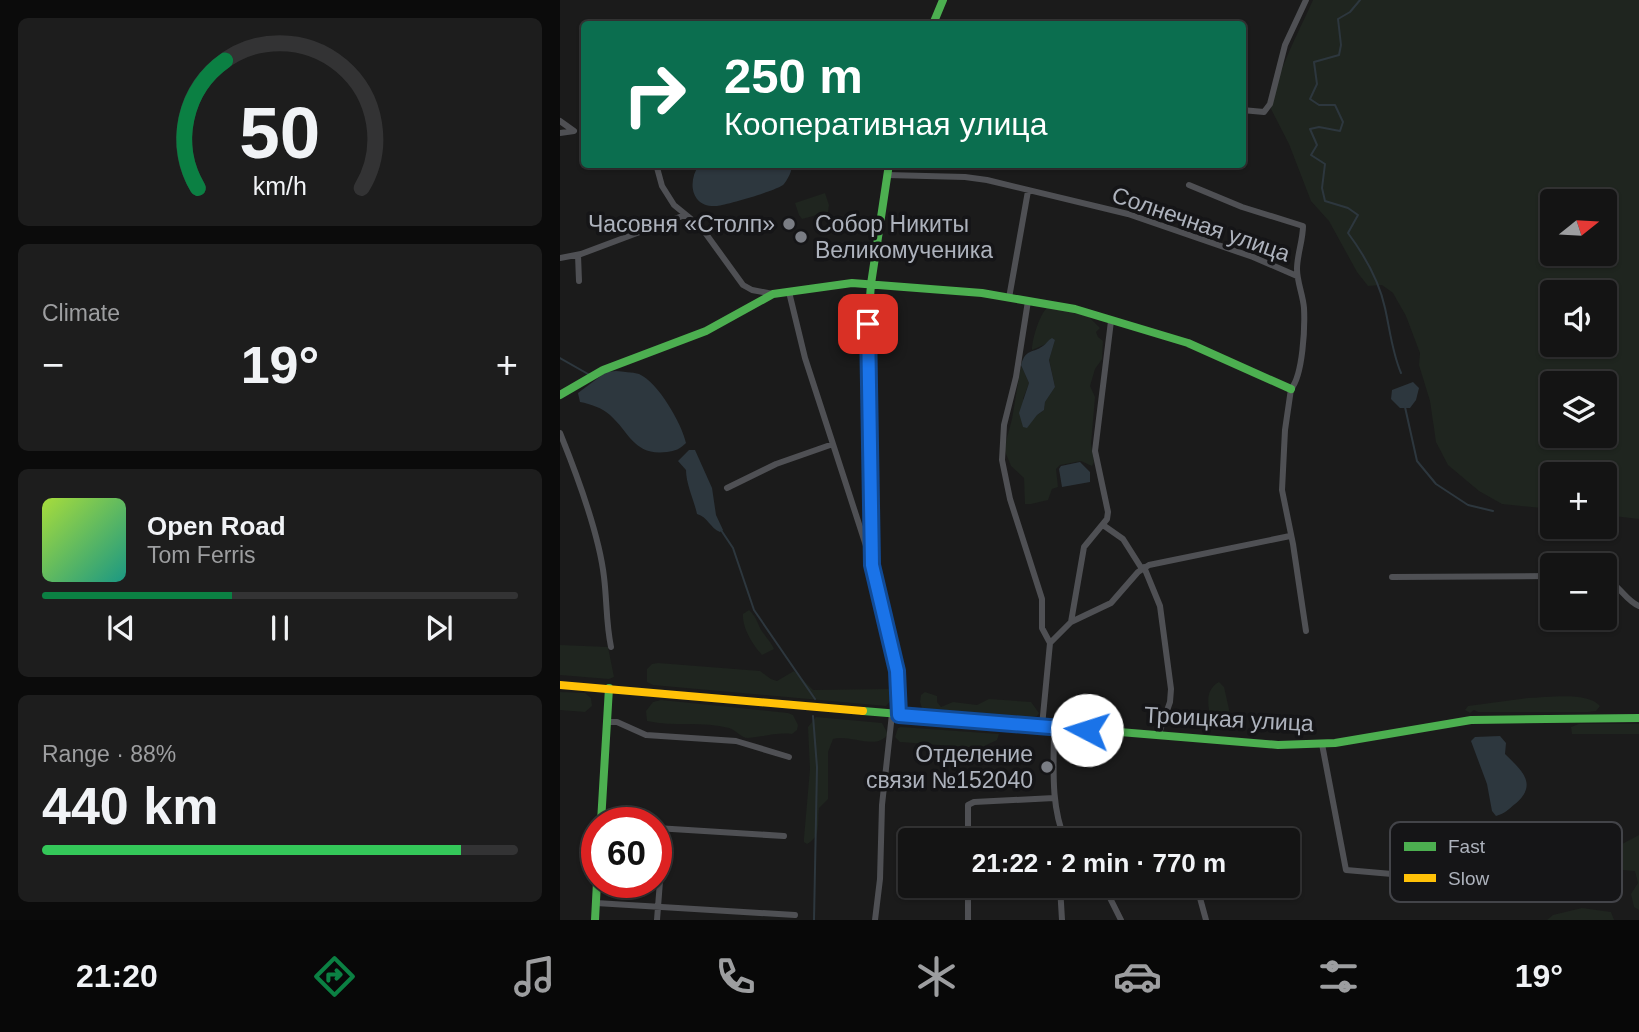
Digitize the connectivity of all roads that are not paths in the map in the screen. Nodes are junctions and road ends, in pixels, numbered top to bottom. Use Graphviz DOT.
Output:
graph roads {
  1 [pos="943,0"];
  2 [pos="1307,0"];
  3 [pos="934,21"];
  4 [pos="1246,110"];
  5 [pos="560,121"];
  6 [pos="581,130"];
  7 [pos="574,131"];
  8 [pos="560,133"];
  9 [pos="657,168"];
  10 [pos="888,168"];
  11 [pos="887,176"];
  12 [pos="1189,185"];
  13 [pos="1028,191"];
  14 [pos="685,215"];
  15 [pos="578,255"];
  16 [pos="560,258"];
  17 [pos="1297,276"];
  18 [pos="579,281"];
  19 [pos="871,284"];
  20 [pos="789,292"];
  21 [pos="773,294"];
  22 [pos="1009,298"];
  23 [pos="1028,301"];
  24 [pos="1111,321"];
  25 [pos="1291,389"];
  26 [pos="560,395"];
  27 [pos="560,433"];
  28 [pos="833,444"];
  29 [pos="727,488"];
  30 [pos="1103,525"];
  31 [pos="1290,536"];
  32 [pos="872,565"];
  33 [pos="1143,568"];
  34 [pos="1540,576"];
  35 [pos="1392,577"];
  36 [pos="1617,586"];
  37 [pos="1639,606"];
  38 [pos="1071,622"];
  39 [pos="1306,631"];
  40 [pos="1050,643"];
  41 [pos="611,647"];
  42 [pos="560,685"];
  43 [pos="609,688"];
  44 [pos="896,715"];
  45 [pos="1639,718"];
  46 [pos="607,722"];
  47 [pos="1042,726"];
  48 [pos="1054,727"];
  49 [pos="1158,736"];
  50 [pos="1322,744"];
  51 [pos="789,757"];
  52 [pos="1054,798"];
  53 [pos="602,807"];
  54 [pos="1058,824"];
  55 [pos="968,828"];
  56 [pos="1058,828"];
  57 [pos="1060,828"];
  58 [pos="672,830"];
  59 [pos="784,836"];
  60 [pos="1390,874"];
  61 [pos="596,898"];
  62 [pos="658,898"];
  63 [pos="968,898"];
  64 [pos="1061,898"];
  65 [pos="1110,898"];
  66 [pos="1200,898"];
  67 [pos="596,902"];
  68 [pos="658,907"];
  69 [pos="795,915"];
  70 [pos="595,920"];
  71 [pos="657,920"];
  72 [pos="875,920"];
  73 [pos="968,920"];
  74 [pos="1062,920"];
  75 [pos="1121,920"];
  76 [pos="1206,920"];
  1 -- 3 [label="street"];
  2 -- 4 [label="street"];
  5 -- 7 [label="street"];
  6 -- 7 [label="street"];
  7 -- 8 [label="street"];
  9 -- 14 [label="street"];
  10 -- 11 [label="street"];
  11 -- 13 [label="street, Солнечная улица"];
  11 -- 19 [label="street"];
  12 -- 17 [label="street"];
  13 -- 17 [label="street, Солнечная улица"];
  13 -- 22 [label="street"];
  14 -- 15 [label="street"];
  14 -- 21 [label="street"];
  15 -- 16 [label="street"];
  15 -- 18 [label="street"];
  17 -- 25 [label="street"];
  19 -- 20 [label="street"];
  19 -- 22 [label="street"];
  19 -- 32 [label="street"];
  20 -- 21 [label="street"];
  20 -- 28 [label="street"];
  21 -- 26 [label="street"];
  22 -- 23 [label="street"];
  23 -- 24 [label="street"];
  23 -- 40 [label="street"];
  24 -- 25 [label="street"];
  24 -- 30 [label="street"];
  25 -- 31 [label="street"];
  27 -- 41 [label="street"];
  28 -- 29 [label="street"];
  28 -- 32 [label="street"];
  30 -- 33 [label="street"];
  30 -- 38 [label="street"];
  31 -- 33 [label="street"];
  31 -- 39 [label="street"];
  32 -- 44 [label="street"];
  33 -- 38 [label="street"];
  33 -- 49 [label="street"];
  34 -- 35 [label="street"];
  36 -- 37 [label="street"];
  38 -- 40 [label="street"];
  40 -- 47 [label="street"];
  42 -- 43 [label="street, Троицкая улица"];
  43 -- 44 [label="street, Троицкая улица"];
  43 -- 46 [label="street"];
  44 -- 47 [label="street, Троицкая улица"];
  44 -- 72 [label="street"];
  45 -- 50 [label="street, Троицкая улица"];
  46 -- 51 [label="street"];
  46 -- 53 [label="street"];
  47 -- 48 [label="street, Троицкая улица"];
  48 -- 49 [label="street, Троицкая улица"];
  48 -- 52 [label="street"];
  49 -- 50 [label="street, Троицкая улица"];
  50 -- 60 [label="street"];
  52 -- 54 [label="street"];
  52 -- 55 [label="street"];
  54 -- 56 [label="street"];
  54 -- 57 [label="street"];
  58 -- 59 [label="street"];
  61 -- 67 [label="street"];
  62 -- 68 [label="street"];
  63 -- 73 [label="street"];
  64 -- 74 [label="street"];
  65 -- 75 [label="street"];
  66 -- 76 [label="street"];
  67 -- 68 [label="street"];
  67 -- 70 [label="street"];
  68 -- 69 [label="street"];
  68 -- 71 [label="street"];
}
